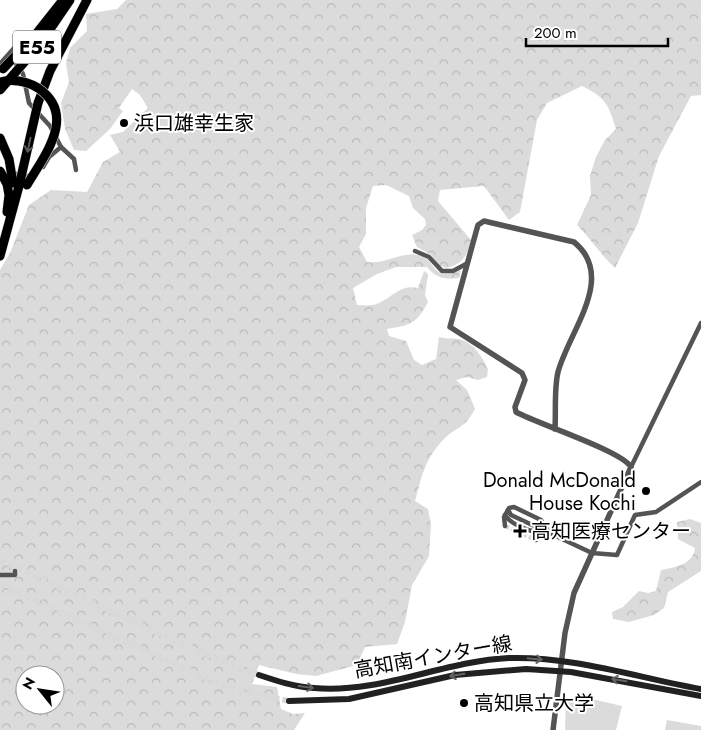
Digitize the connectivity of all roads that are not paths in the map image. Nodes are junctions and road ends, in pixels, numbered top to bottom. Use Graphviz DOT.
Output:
graph roads {
  1 [pos="63,0"];
  2 [pos="70,0"];
  3 [pos="87,0"];
  4 [pos="23,38"];
  5 [pos="10,54"];
  6 [pos="1,68"];
  7 [pos="0,82"];
  8 [pos="0,90"];
  9 [pos="0,138"];
  10 [pos="61,147"];
  11 [pos="76,170"];
  12 [pos="0,171"];
  13 [pos="13,183"];
  14 [pos="0,238"];
  15 [pos="415,251"];
  16 [pos="0,256"];
  17 [pos="466,264"];
  18 [pos="701,323"];
  19 [pos="555,429"];
  20 [pos="631,467"];
  21 [pos="701,482"];
  22 [pos="507,512"];
  23 [pos="505,526"];
  24 [pos="548,532"];
  25 [pos="536,540"];
  26 [pos="592,553"];
  27 [pos="15,571"];
  28 [pos="0,574"];
  29 [pos="562,663"];
  30 [pos="561,671"];
  31 [pos="259,675"];
  32 [pos="701,689"];
  33 [pos="701,696"];
  34 [pos="289,701"];
  35 [pos="553,730"];
  1 -- 6 [label="highway, bridge"];
  2 -- 8 [label="highway, E55, bridge"];
  3 -- 13 [label="highway, one-way, bridge"];
  4 -- 5 [label="street"];
  5 -- 6 [label="street"];
  5 -- 10 [label="street"];
  7 -- 13 [label="highway, bridge"];
  9 -- 13 [label="highway, bridge"];
  10 -- 11 [label="street"];
  10 -- 13 [label="street"];
  12 -- 13 [label="highway, bridge"];
  13 -- 14 [label="highway"];
  13 -- 16 [label="highway"];
  15 -- 17 [label="street"];
  17 -- 19 [label="street"];
  17 -- 19 [label="street"];
  18 -- 20 [label="street"];
  19 -- 20 [label="street"];
  20 -- 26 [label="street"];
  21 -- 26 [label="street"];
  22 -- 23 [label="street"];
  22 -- 24 [label="street"];
  22 -- 24 [label="street"];
  24 -- 25 [label="street"];
  24 -- 26 [label="street"];
  26 -- 29 [label="street"];
  27 -- 28 [label="street"];
  29 -- 30 [label="street"];
  31 -- 29 [label="main road, 高知南インター線, one-way"];
  29 -- 32 [label="main road, 高知南インター線"];
  33 -- 30 [label="main road, 高知南インター線, one-way"];
  30 -- 34 [label="main road, 高知南インター線, one-way"];
  30 -- 35 [label="street"];
}
